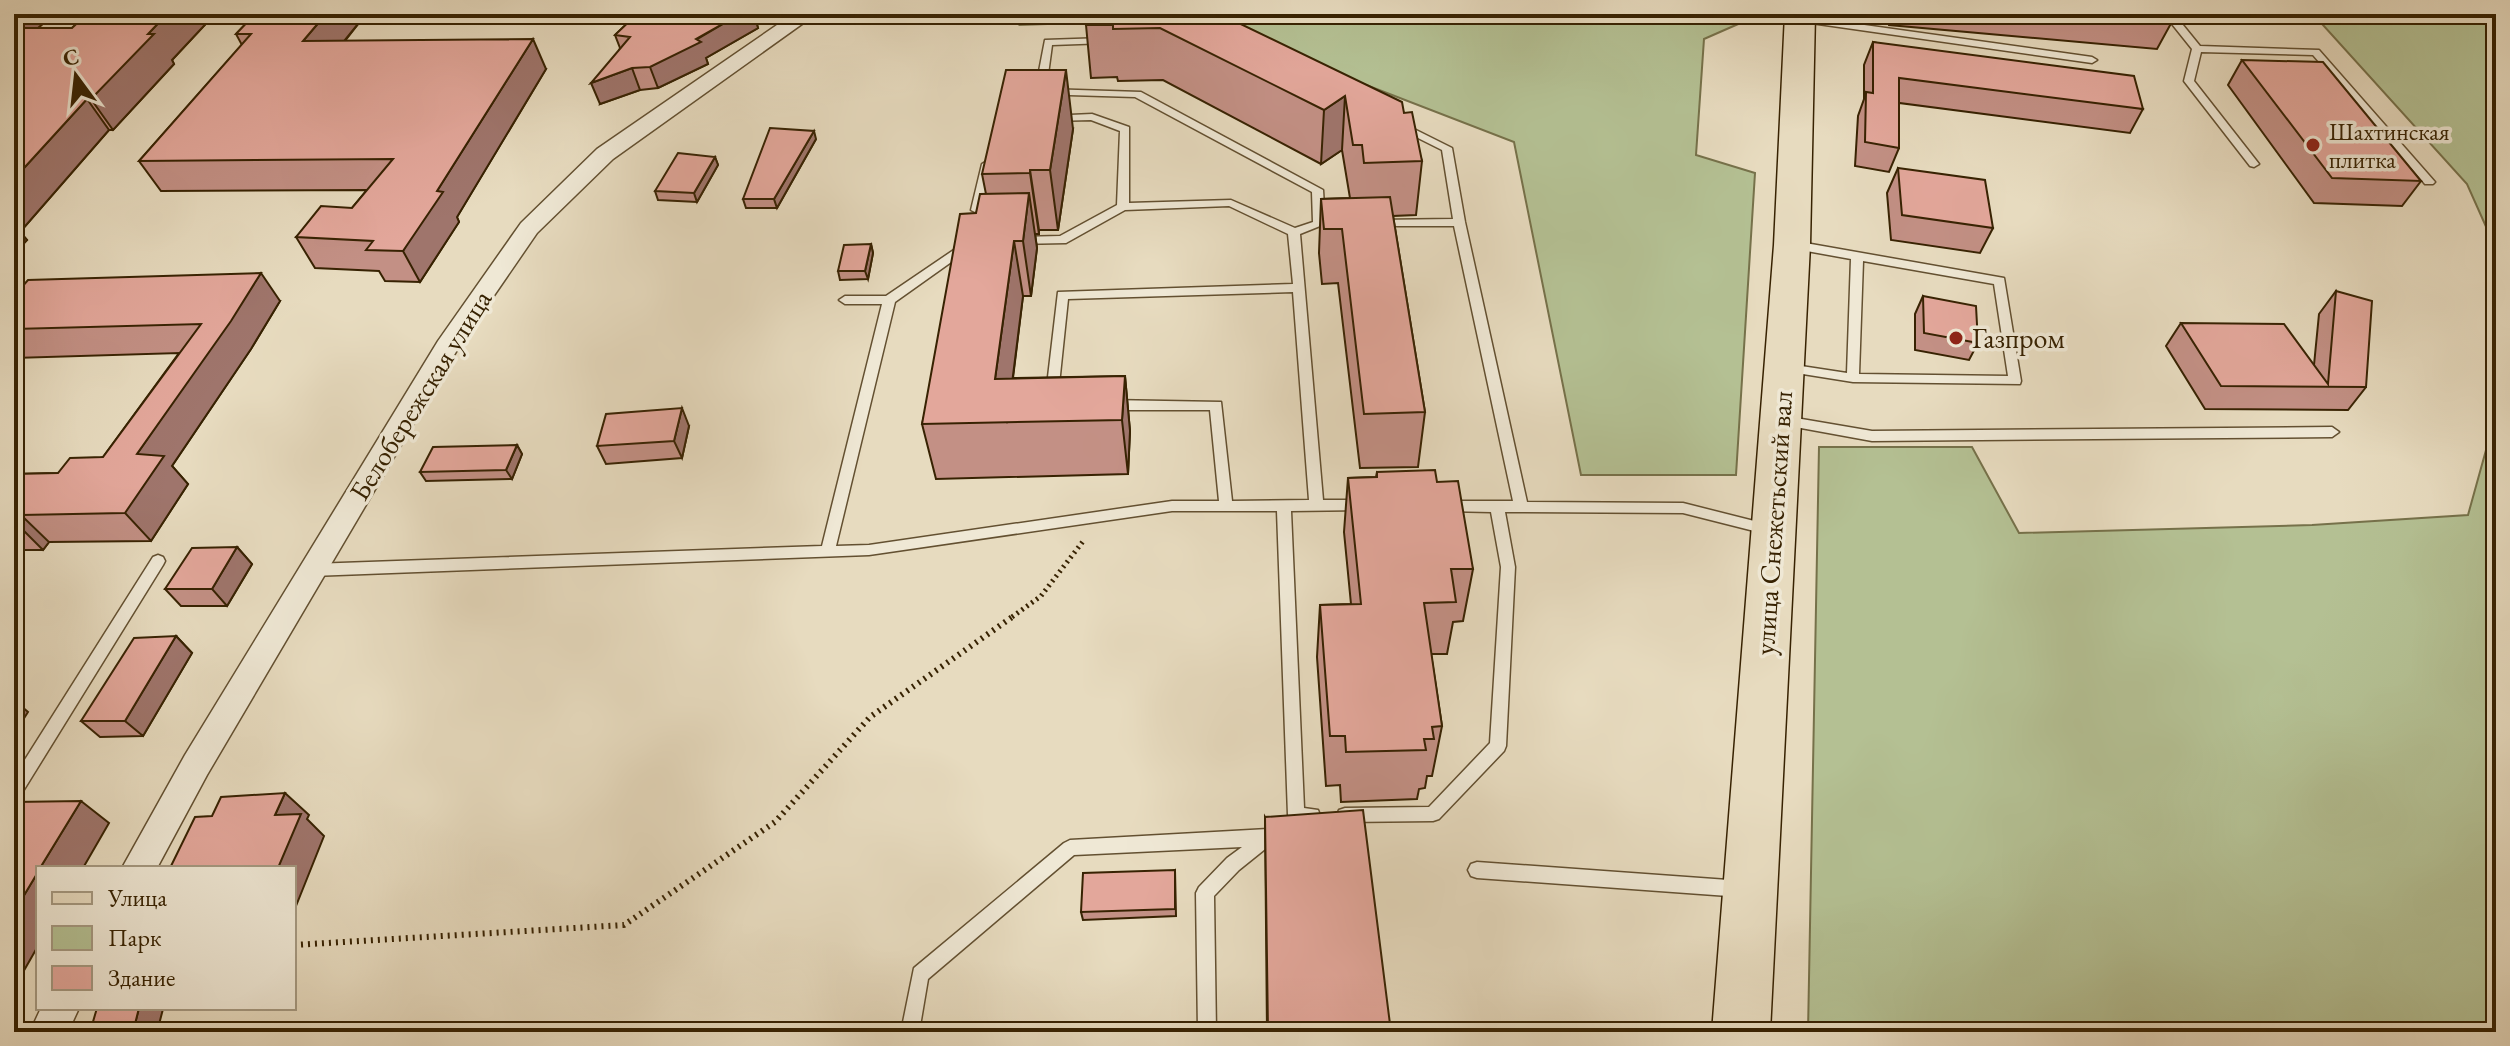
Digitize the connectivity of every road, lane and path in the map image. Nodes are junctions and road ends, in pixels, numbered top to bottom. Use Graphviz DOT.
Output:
graph roads {
  1 [pos="806,14"];
  2 [pos="2169,14"];
  3 [pos="1800,16"];
  4 [pos="1121,40"];
  5 [pos="2197,49"];
  6 [pos="2092,60"];
  7 [pos="1037,118"];
  8 [pos="1394,122"];
  9 [pos="990,150"];
  10 [pos="2254,164"];
  11 [pos="2429,182"];
  12 [pos="1123,207"];
  13 [pos="1459,222"];
  14 [pos="1366,223"];
  15 [pos="1319,224"];
  16 [pos="1335,224"];
  17 [pos="1294,232"];
  18 [pos="971,242"];
  19 [pos="986,242"];
  20 [pos="1001,242"];
  21 [pos="1792,245"];
  22 [pos="1857,257"];
  23 [pos="1299,288"];
  24 [pos="845,300"];
  25 [pos="889,300"];
  26 [pos="1784,367"];
  27 [pos="1853,378"];
  28 [pos="1066,405"];
  29 [pos="1096,405"];
  30 [pos="1779,420"];
  31 [pos="2332,432"];
  32 [pos="1284,504"];
  33 [pos="1316,504"];
  34 [pos="1226,505"];
  35 [pos="1377,505"];
  36 [pos="1437,506"];
  37 [pos="1497,507"];
  38 [pos="1521,507"];
  39 [pos="1102,516"];
  40 [pos="1772,530"];
  41 [pos="828,551"];
  42 [pos="158,561"];
  43 [pos="312,570"];
  44 [pos="14,791"];
  45 [pos="1296,815"];
  46 [pos="1266,838"];
  47 [pos="140,866"];
  48 [pos="1477,870"];
  49 [pos="1750,890"];
  50 [pos="296,945"];
  51 [pos="60,1010"];
  52 [pos="48,1032"];
  53 [pos="910,1032"];
  54 [pos="1207,1032"];
  55 [pos="1741,1032"];
  1 -- 43 [label="street, Белобережская улица"];
  2 -- 5 [label="lane"];
  3 -- 6 [label="lane"];
  3 -- 21 [label="main road, улица Снежетьский вал"];
  4 -- 15 [label="lane"];
  5 -- 10 [label="lane"];
  5 -- 11 [label="lane"];
  7 -- 12 [label="lane"];
  8 -- 13 [label="lane"];
  9 -- 18 [label="lane"];
  12 -- 17 [label="lane"];
  12 -- 20 [label="lane"];
  13 -- 14 [label="lane"];
  13 -- 38 [label="lane"];
  15 -- 16 [label="lane"];
  15 -- 17 [label="lane"];
  17 -- 23 [label="lane"];
  18 -- 19 [label="lane"];
  18 -- 25 [label="lane"];
  21 -- 22 [label="lane"];
  21 -- 26 [label="main road, улица Снежетьский вал"];
  22 -- 27 [label="lane"];
  22 -- 27 [label="lane"];
  23 -- 28 [label="lane"];
  23 -- 33 [label="lane"];
  24 -- 25 [label="lane"];
  25 -- 41 [label="lane"];
  26 -- 27 [label="lane"];
  26 -- 30 [label="main road, улица Снежетьский вал"];
  29 -- 34 [label="lane"];
  30 -- 31 [label="lane"];
  30 -- 40 [label="main road, улица Снежетьский вал"];
  32 -- 33 [label="lane"];
  32 -- 34 [label="lane"];
  32 -- 45 [label="lane"];
  33 -- 35 [label="lane"];
  34 -- 39 [label="lane"];
  36 -- 37 [label="lane"];
  37 -- 38 [label="lane"];
  37 -- 45 [label="lane"];
  38 -- 40 [label="lane"];
  39 -- 41 [label="lane"];
  39 -- 50 [label="path"];
  40 -- 49 [label="main road, улица Снежетьский вал"];
  41 -- 43 [label="lane"];
  42 -- 44 [label="lane"];
  43 -- 47 [label="street, Белобережская улица"];
  45 -- 46 [label="lane"];
  46 -- 53 [label="lane"];
  46 -- 54 [label="lane"];
  48 -- 49 [label="lane"];
  49 -- 55 [label="main road, улица Снежетьский вал"];
  51 -- 52 [label="street"];
}
